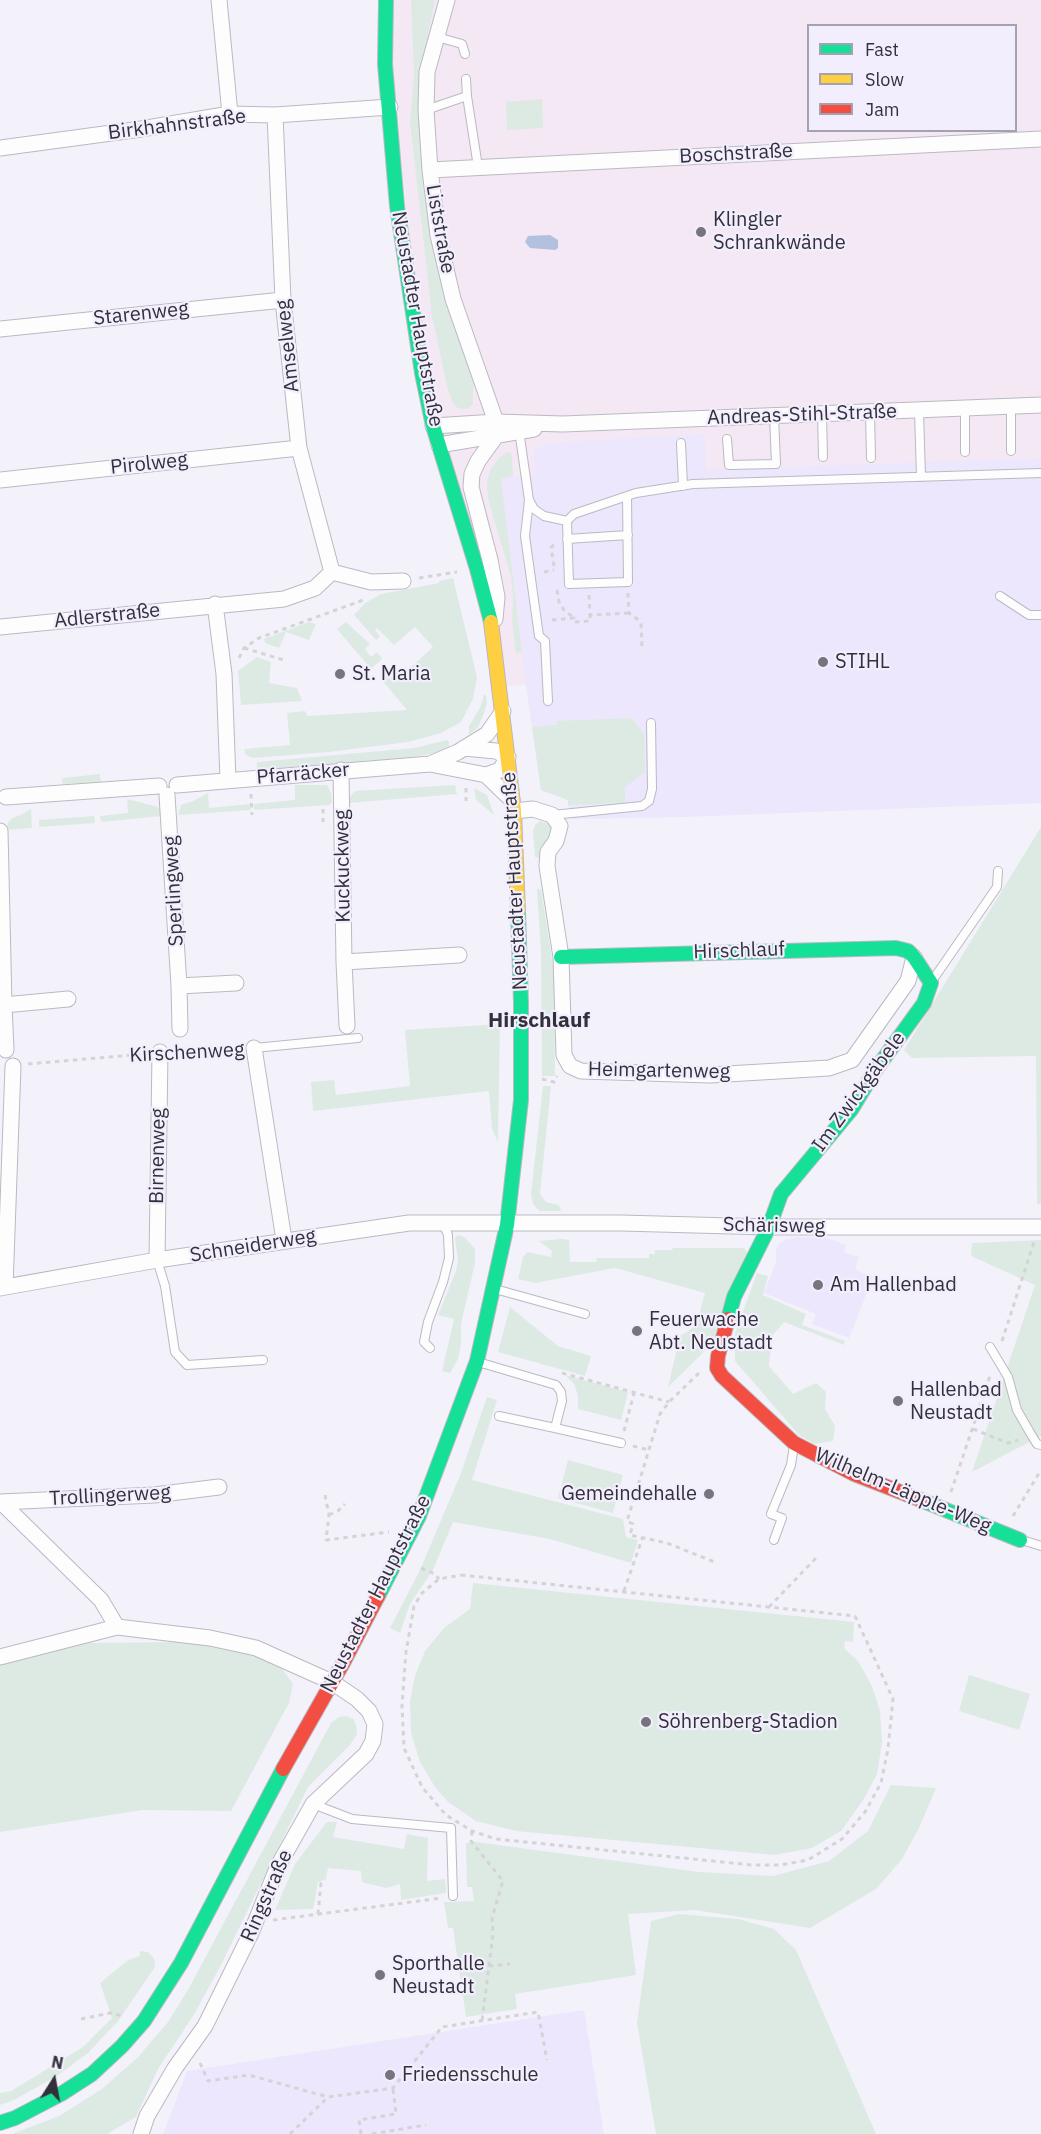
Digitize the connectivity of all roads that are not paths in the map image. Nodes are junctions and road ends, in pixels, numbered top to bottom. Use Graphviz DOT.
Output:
graph roads {
  1 [pos="219,0"];
  2 [pos="386,0"];
  3 [pos="447,0"];
  4 [pos="436,37"];
  5 [pos="465,54"];
  6 [pos="466,79"];
  7 [pos="467,96"];
  8 [pos="390,107"];
  9 [pos="426,110"];
  10 [pos="230,114"];
  11 [pos="275,115"];
  12 [pos="1041,139"];
  13 [pos="0,148"];
  14 [pos="478,167"];
  15 [pos="430,170"];
  16 [pos="283,300"];
  17 [pos="0,329"];
  18 [pos="1041,405"];
  19 [pos="1011,407"];
  20 [pos="965,409"];
  21 [pos="919,411"];
  22 [pos="870,412"];
  23 [pos="822,413"];
  24 [pos="774,415"];
  25 [pos="434,426"];
  26 [pos="518,427"];
  27 [pos="496,429"];
  28 [pos="727,439"];
  29 [pos="681,443"];
  30 [pos="439,445"];
  31 [pos="298,448"];
  32 [pos="1011,451"];
  33 [pos="965,452"];
  34 [pos="823,458"];
  35 [pos="871,458"];
  36 [pos="1041,473"];
  37 [pos="921,477"];
  38 [pos="0,480"];
  39 [pos="683,486"];
  40 [pos="627,496"];
  41 [pos="529,500"];
  42 [pos="567,521"];
  43 [pos="628,535"];
  44 [pos="567,539"];
  45 [pos="332,572"];
  46 [pos="403,581"];
  47 [pos="1000,596"];
  48 [pos="215,604"];
  49 [pos="1041,615"];
  50 [pos="0,627"];
  51 [pos="493,631"];
  52 [pos="548,701"];
  53 [pos="503,711"];
  54 [pos="651,723"];
  55 [pos="464,748"];
  56 [pos="508,757"];
  57 [pos="430,764"];
  58 [pos="341,770"];
  59 [pos="486,775"];
  60 [pos="228,780"];
  61 [pos="168,789"];
  62 [pos="2,798"];
  63 [pos="513,806"];
  64 [pos="552,815"];
  65 [pos="0,831"];
  66 [pos="998,871"];
  67 [pos="459,956"];
  68 [pos="561,957"];
  69 [pos="914,957"];
  70 [pos="344,962"];
  71 [pos="931,982"];
  72 [pos="236,983"];
  73 [pos="178,986"];
  74 [pos="68,999"];
  75 [pos="4,1005"];
  76 [pos="347,1026"];
  77 [pos="180,1029"];
  78 [pos="358,1038"];
  79 [pos="254,1048"];
  80 [pos="6,1050"];
  81 [pos="160,1052"];
  82 [pos="13,1066"];
  83 [pos="443,1223"];
  84 [pos="507,1225"];
  85 [pos="769,1227"];
  86 [pos="1041,1227"];
  87 [pos="284,1240"];
  88 [pos="157,1260"];
  89 [pos="2,1288"];
  90 [pos="493,1288"];
  91 [pos="585,1314"];
  92 [pos="990,1347"];
  93 [pos="430,1348"];
  94 [pos="263,1359"];
  95 [pos="477,1361"];
  96 [pos="499,1416"];
  97 [pos="555,1428"];
  98 [pos="621,1443"];
  99 [pos="794,1443"];
  100 [pos="1041,1445"];
  101 [pos="219,1487"];
  102 [pos="0,1502"];
  103 [pos="774,1540"];
  104 [pos="1020,1540"];
  105 [pos="1041,1546"];
  106 [pos="117,1627"];
  107 [pos="0,1657"];
  108 [pos="332,1682"];
  109 [pos="313,1804"];
  110 [pos="453,1896"];
  111 [pos="0,2123"];
  112 [pos="141,2134"];
  1 -- 10 [label="street"];
  2 -- 8 [label="street, Neustadter Hauptstraße"];
  3 -- 4 [label="street, Liststraße"];
  4 -- 5 [label="lane"];
  4 -- 9 [label="street, Liststraße"];
  6 -- 7 [label="lane"];
  7 -- 9 [label="lane"];
  7 -- 14 [label="lane"];
  8 -- 11 [label="street, Birkhahnstraße"];
  8 -- 25 [label="street, Neustadter Hauptstraße"];
  9 -- 15 [label="street, Liststraße"];
  10 -- 11 [label="street, Birkhahnstraße"];
  10 -- 13 [label="street, Birkhahnstraße"];
  11 -- 16 [label="street, Amselweg"];
  12 -- 14 [label="street, Boschstraße"];
  14 -- 15 [label="street, Boschstraße"];
  15 -- 27 [label="street, Liststraße"];
  16 -- 17 [label="street, Starenweg"];
  16 -- 31 [label="street, Amselweg"];
  18 -- 19 [label="street, Andreas-Stihl-Straße"];
  19 -- 20 [label="street, Andreas-Stihl-Straße"];
  19 -- 32 [label="lane"];
  20 -- 21 [label="street, Andreas-Stihl-Straße"];
  20 -- 33 [label="lane"];
  21 -- 22 [label="street, Andreas-Stihl-Straße"];
  21 -- 37 [label="lane"];
  22 -- 23 [label="street, Andreas-Stihl-Straße"];
  22 -- 35 [label="lane"];
  23 -- 24 [label="street, Andreas-Stihl-Straße"];
  23 -- 34 [label="lane"];
  24 -- 26 [label="street, Andreas-Stihl-Straße"];
  24 -- 28 [label="lane"];
  25 -- 27 [label="street, Andreas-Stihl-Straße"];
  25 -- 30 [label="street, Neustadter Hauptstraße"];
  26 -- 27 [label="street, Andreas-Stihl-Straße"];
  26 -- 41 [label="lane"];
  27 -- 30 [label="street, Andreas-Stihl-Straße"];
  27 -- 51 [label="street, Neustadter Hauptstraße"];
  29 -- 39 [label="lane"];
  30 -- 51 [label="street, Neustadter Hauptstraße"];
  31 -- 38 [label="street, Pirolweg"];
  31 -- 45 [label="street, Amselweg"];
  36 -- 37 [label="lane"];
  37 -- 39 [label="lane"];
  39 -- 40 [label="lane"];
  40 -- 42 [label="lane"];
  40 -- 43 [label="lane"];
  41 -- 42 [label="lane"];
  41 -- 52 [label="lane"];
  42 -- 44 [label="lane"];
  43 -- 44 [label="lane"];
  43 -- 44 [label="lane"];
  45 -- 46 [label="street"];
  45 -- 48 [label="street, Adlerstraße"];
  47 -- 49 [label="lane"];
  48 -- 50 [label="street, Adlerstraße"];
  48 -- 60 [label="street"];
  51 -- 53 [label="street, Neustadter Hauptstraße"];
  53 -- 55 [label="street, Pfarräcker"];
  53 -- 56 [label="street, Neustadter Hauptstraße"];
  54 -- 64 [label="lane"];
  55 -- 56 [label="street"];
  55 -- 57 [label="street, Pfarräcker"];
  56 -- 59 [label="street"];
  56 -- 63 [label="street, Neustadter Hauptstraße"];
  57 -- 58 [label="street, Pfarräcker"];
  57 -- 59 [label="street, Pfarräcker"];
  58 -- 60 [label="street, Pfarräcker"];
  58 -- 70 [label="street, Kuckuckweg"];
  59 -- 63 [label="street"];
  60 -- 61 [label="street, Pfarräcker"];
  61 -- 62 [label="street, Pfarräcker"];
  61 -- 73 [label="street, Sperlingweg"];
  63 -- 64 [label="street"];
  63 -- 84 [label="street, Neustadter Hauptstraße"];
  64 -- 68 [label="street, Heimgartenweg"];
  65 -- 75 [label="street"];
  66 -- 71 [label="lane"];
  67 -- 70 [label="street"];
  68 -- 69 [label="street, Hirschlauf"];
  68 -- 69 [label="street, Heimgartenweg"];
  69 -- 71 [label="street"];
  70 -- 76 [label="street, Kuckuckweg"];
  71 -- 85 [label="street, Im Zwickgäbele"];
  72 -- 73 [label="street"];
  73 -- 77 [label="street, Sperlingweg"];
  74 -- 75 [label="street"];
  75 -- 80 [label="street"];
  78 -- 79 [label="lane"];
  79 -- 87 [label="street, Kirschenweg"];
  81 -- 88 [label="street, Birnenweg"];
  82 -- 89 [label="street"];
  83 -- 84 [label="street, Schneiderweg"];
  83 -- 87 [label="street, Schneiderweg"];
  83 -- 93 [label="lane"];
  84 -- 85 [label="street, Schärisweg"];
  84 -- 90 [label="street, Neustadter Hauptstraße"];
  85 -- 86 [label="street, Schärisweg"];
  85 -- 99 [label="street, Wilhelm-Läpple-Weg"];
  87 -- 88 [label="street, Schneiderweg"];
  88 -- 89 [label="street, Schneiderweg"];
  88 -- 94 [label="lane"];
  90 -- 91 [label="lane"];
  90 -- 95 [label="street, Neustadter Hauptstraße"];
  92 -- 100 [label="lane"];
  95 -- 97 [label="lane"];
  95 -- 108 [label="street, Neustadter Hauptstraße"];
  96 -- 97 [label="lane"];
  97 -- 98 [label="lane"];
  99 -- 103 [label="lane"];
  99 -- 104 [label="street, Wilhelm-Läpple-Weg"];
  101 -- 102 [label="street, Trollingerweg"];
  102 -- 106 [label="street, Trollingerweg"];
  104 -- 105 [label="lane"];
  106 -- 107 [label="street"];
  106 -- 108 [label="street"];
  108 -- 109 [label="street, Ringstraße"];
  108 -- 111 [label="street, Neustadter Hauptstraße"];
  109 -- 110 [label="lane"];
  109 -- 112 [label="street, Ringstraße"];
}
